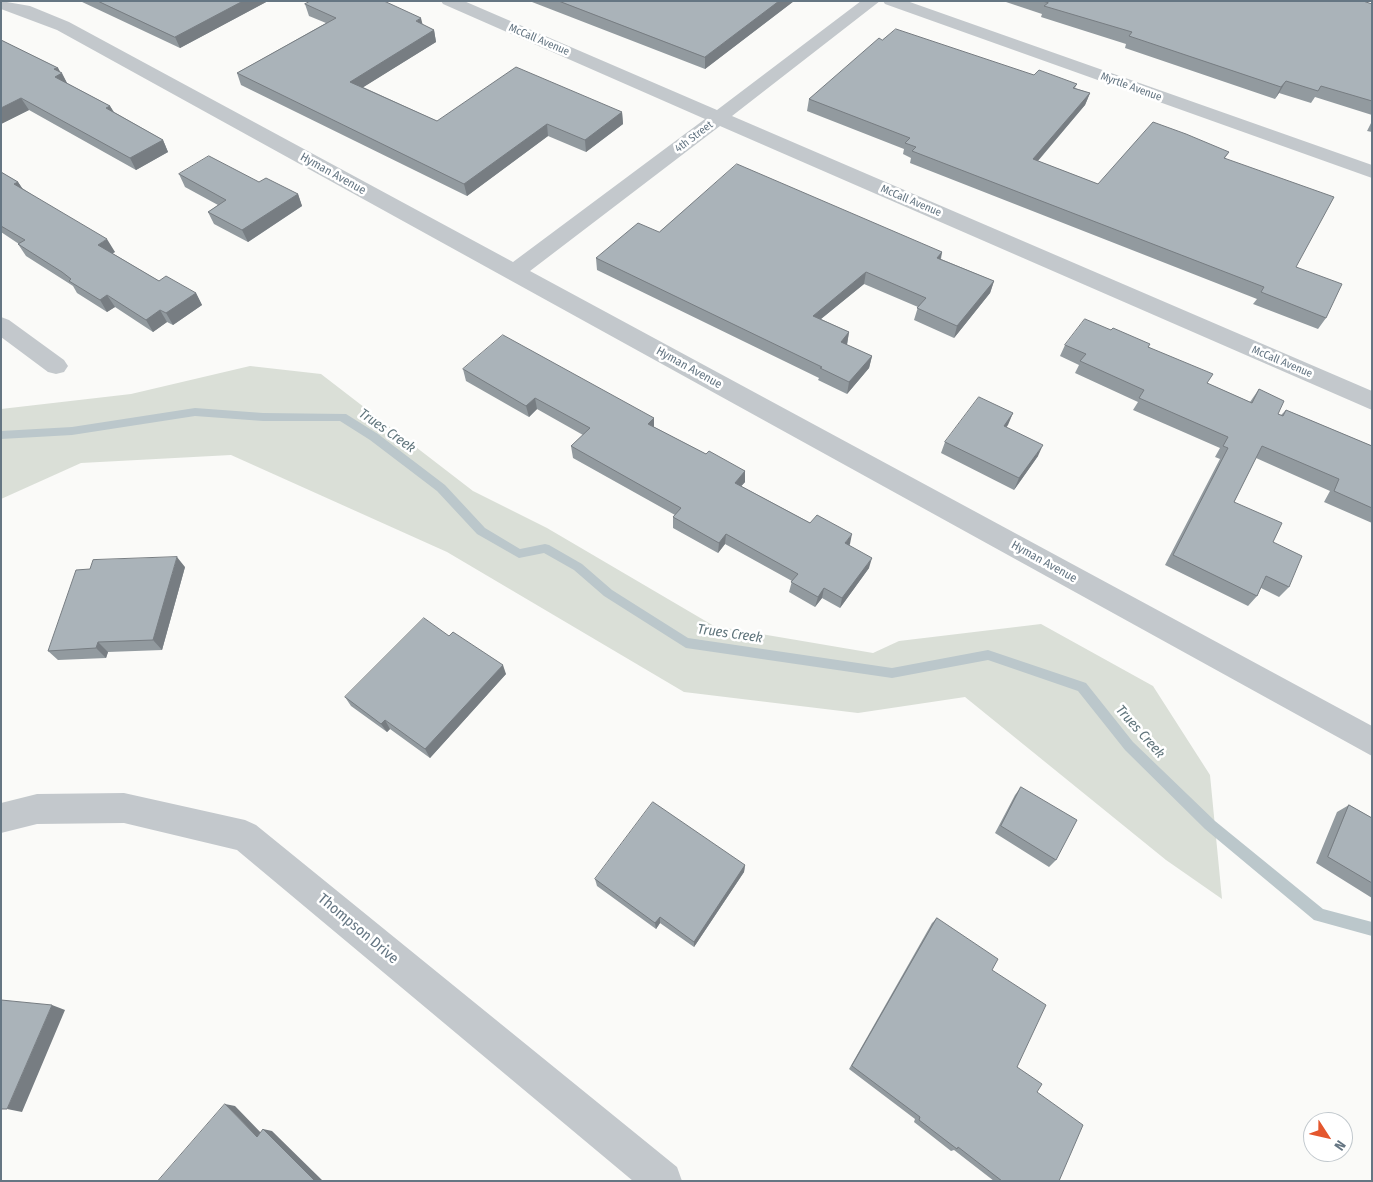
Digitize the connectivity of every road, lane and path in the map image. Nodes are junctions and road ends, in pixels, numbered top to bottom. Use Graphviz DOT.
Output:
graph roads {
  1 [pos="449,1"];
  2 [pos="872,1"];
  3 [pos="891,1"];
  4 [pos="1,4"];
  5 [pos="719,117"];
  6 [pos="1372,172"];
  7 [pos="515,272"];
  8 [pos="1,325"];
  9 [pos="56,366"];
  10 [pos="1372,401"];
  11 [pos="1372,742"];
  12 [pos="1,818"];
  13 [pos="663,1181"];
  1 -- 5 [label="street, McCall Avenue"];
  2 -- 5 [label="street, 4th Street"];
  3 -- 6 [label="street, Myrtle Avenue"];
  4 -- 7 [label="street, Hyman Avenue"];
  5 -- 7 [label="street, 4th Street"];
  5 -- 10 [label="street, McCall Avenue"];
  7 -- 11 [label="street, Hyman Avenue"];
  8 -- 9 [label="street"];
  12 -- 13 [label="street, Thompson Drive"];
}
